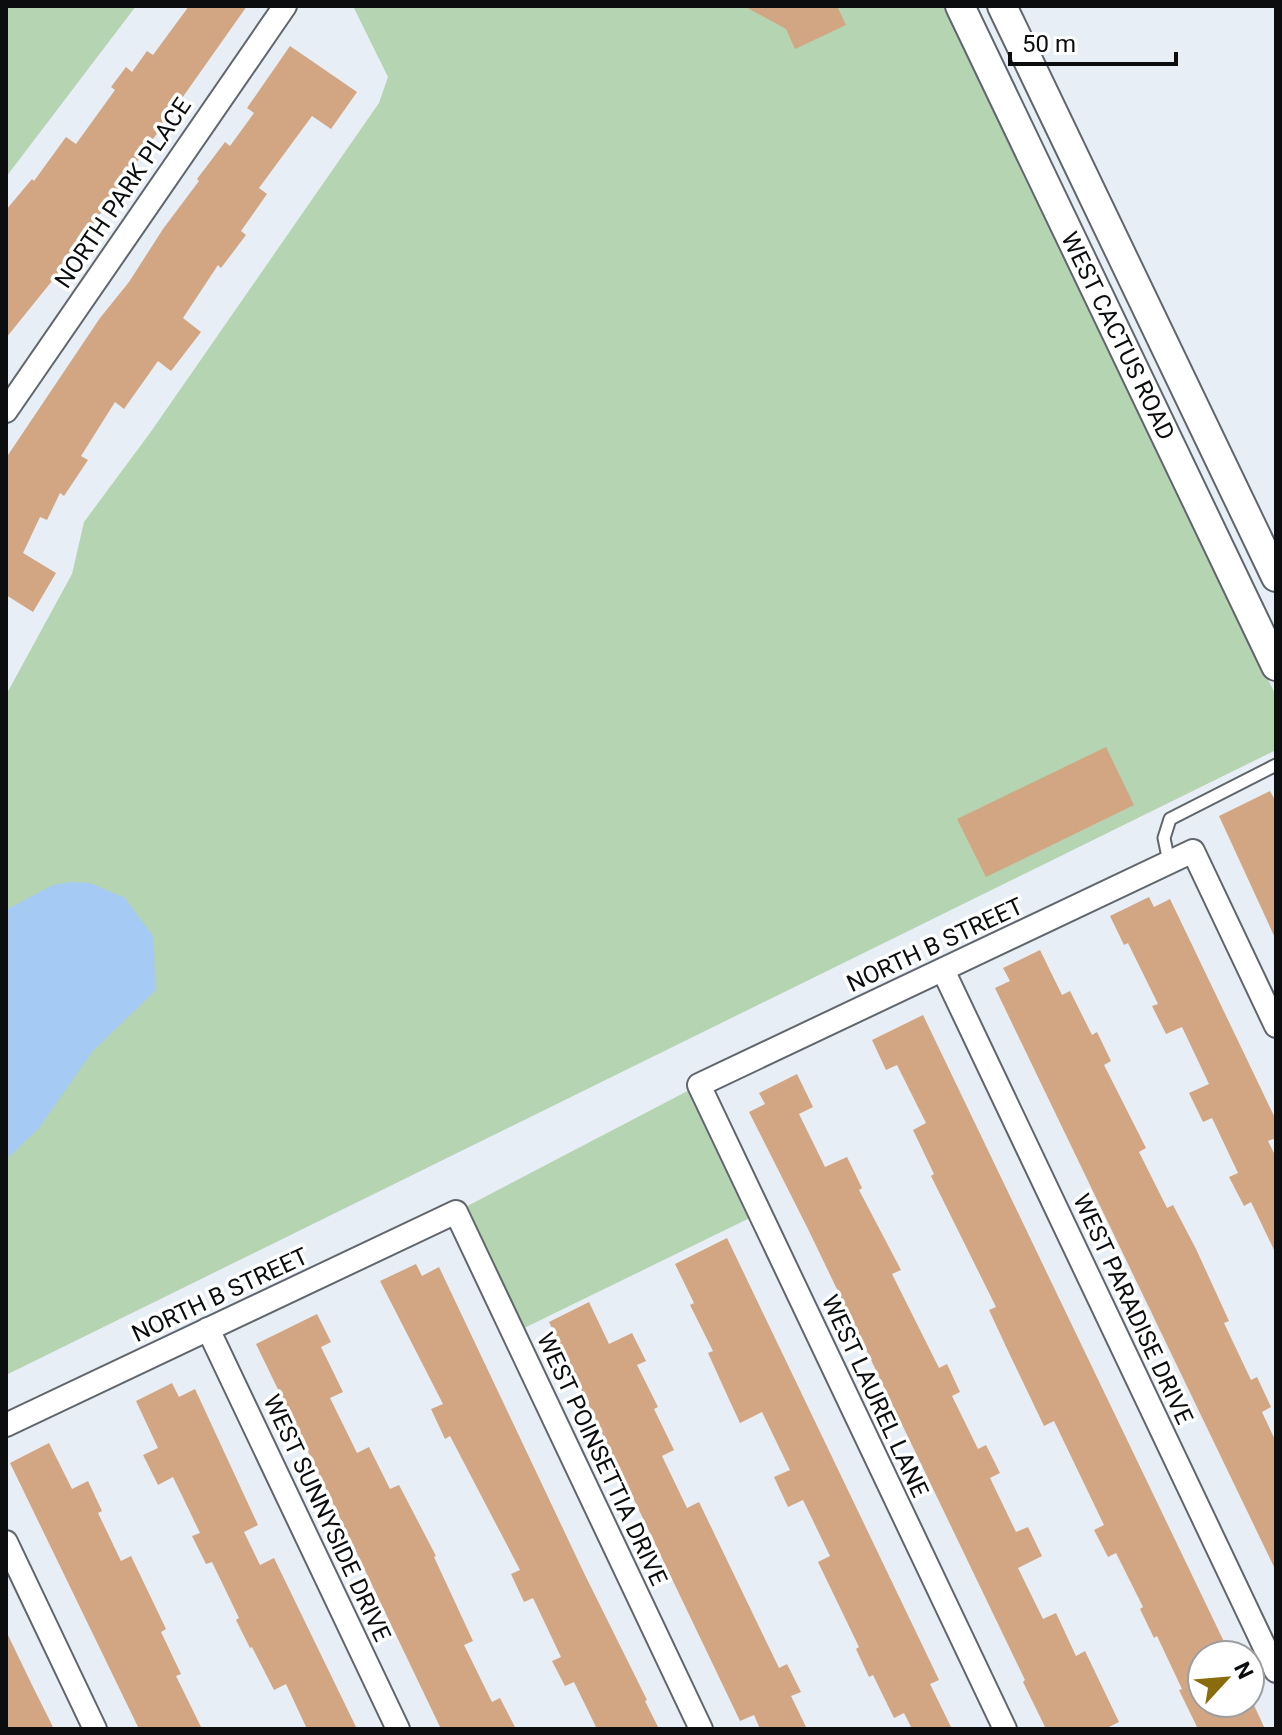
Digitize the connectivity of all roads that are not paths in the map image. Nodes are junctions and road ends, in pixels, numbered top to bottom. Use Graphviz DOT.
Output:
graph roads {
  1 [pos="285,6"];
  2 [pos="960,6"];
  3 [pos="1002,6"];
  4 [pos="6,411"];
  5 [pos="1276,577"];
  6 [pos="1276,666"];
  7 [pos="1276,765"];
  8 [pos="1169,862"];
  9 [pos="943,970"];
  10 [pos="1276,1026"];
  11 [pos="699,1085"];
  12 [pos="456,1212"];
  13 [pos="208,1329"];
  14 [pos="6,1425"];
  15 [pos="6,1542"];
  16 [pos="1276,1671"];
  17 [pos="95,1729"];
  18 [pos="398,1729"];
  19 [pos="701,1729"];
  20 [pos="1005,1729"];
  1 -- 4 [label="street, NORTH PARK PLACE"];
  2 -- 6 [label="street, WEST CACTUS ROAD"];
  3 -- 5 [label="street, WEST CACTUS ROAD"];
  7 -- 8 [label="lane"];
  8 -- 9 [label="street, NORTH B STREET"];
  8 -- 10 [label="street, NORTH B STREET"];
  9 -- 11 [label="street, NORTH B STREET"];
  9 -- 16 [label="street, WEST PARADISE DRIVE"];
  11 -- 20 [label="street, WEST LAUREL LANE"];
  12 -- 13 [label="street, NORTH B STREET"];
  12 -- 19 [label="street, WEST POINSETTIA DRIVE"];
  13 -- 14 [label="street, NORTH B STREET"];
  13 -- 18 [label="street, WEST SUNNYSIDE DRIVE"];
  15 -- 17 [label="street"];
}
